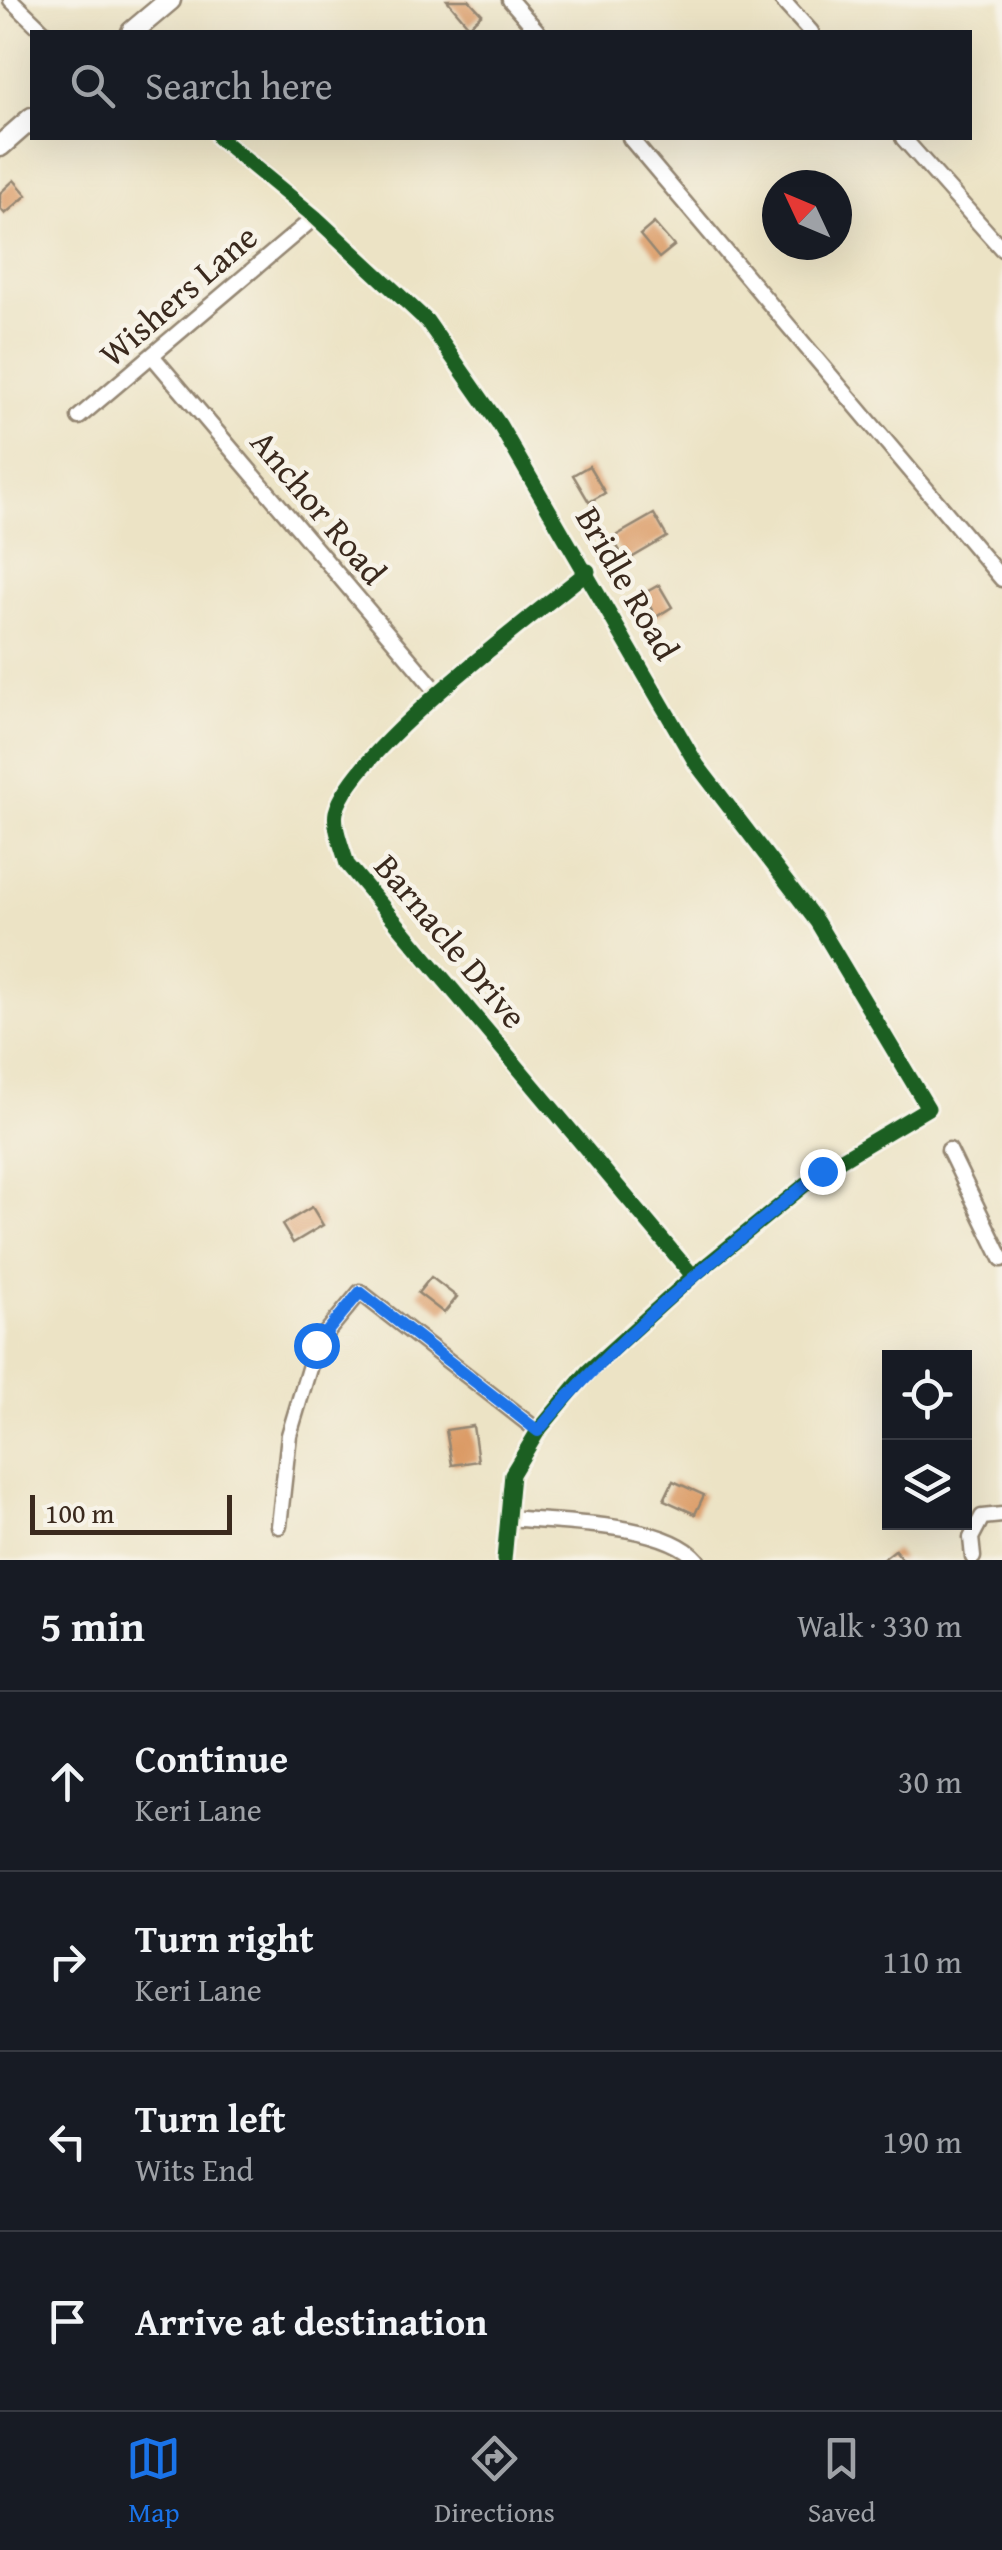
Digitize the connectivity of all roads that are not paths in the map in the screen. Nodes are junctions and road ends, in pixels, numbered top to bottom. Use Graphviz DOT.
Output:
graph roads {
  1 [pos="11,0"];
  2 [pos="170,0"];
  3 [pos="510,0"];
  4 [pos="782,0"];
  5 [pos="42,30"];
  6 [pos="134,30"];
  7 [pos="536,30"];
  8 [pos="809,30"];
  9 [pos="30,120"];
  10 [pos="221,140"];
  11 [pos="632,140"];
  12 [pos="906,140"];
  13 [pos="0,146"];
  14 [pos="315,217"];
  15 [pos="1002,249"];
  16 [pos="154,358"];
  17 [pos="79,418"];
  18 [pos="588,570"];
  19 [pos="1002,578"];
  20 [pos="438,694"];
  21 [pos="949,1150"];
  22 [pos="1002,1259"];
  23 [pos="693,1276"];
  24 [pos="538,1431"];
  25 [pos="1002,1515"];
  26 [pos="510,1518"];
  27 [pos="278,1526"];
  28 [pos="975,1559"];
  29 [pos="504,1560"];
  30 [pos="697,1560"];
  1 -- 5 [label="street"];
  2 -- 6 [label="street"];
  3 -- 7 [label="street"];
  4 -- 8 [label="street"];
  9 -- 13 [label="street"];
  10 -- 14 [label="street, Bridle Road"];
  11 -- 19 [label="street"];
  12 -- 15 [label="street"];
  14 -- 16 [label="street, Wishers Lane"];
  14 -- 18 [label="street, Bridle Road"];
  16 -- 17 [label="street, Wishers Lane"];
  16 -- 20 [label="street, Anchor Road"];
  18 -- 20 [label="street, Barnacle Drive"];
  18 -- 23 [label="street, Bridle Road"];
  20 -- 23 [label="street, Barnacle Drive"];
  21 -- 22 [label="street"];
  23 -- 24 [label="street"];
  24 -- 26 [label="street"];
  24 -- 27 [label="street"];
  25 -- 28 [label="street"];
  26 -- 29 [label="street"];
  26 -- 30 [label="street"];
}
